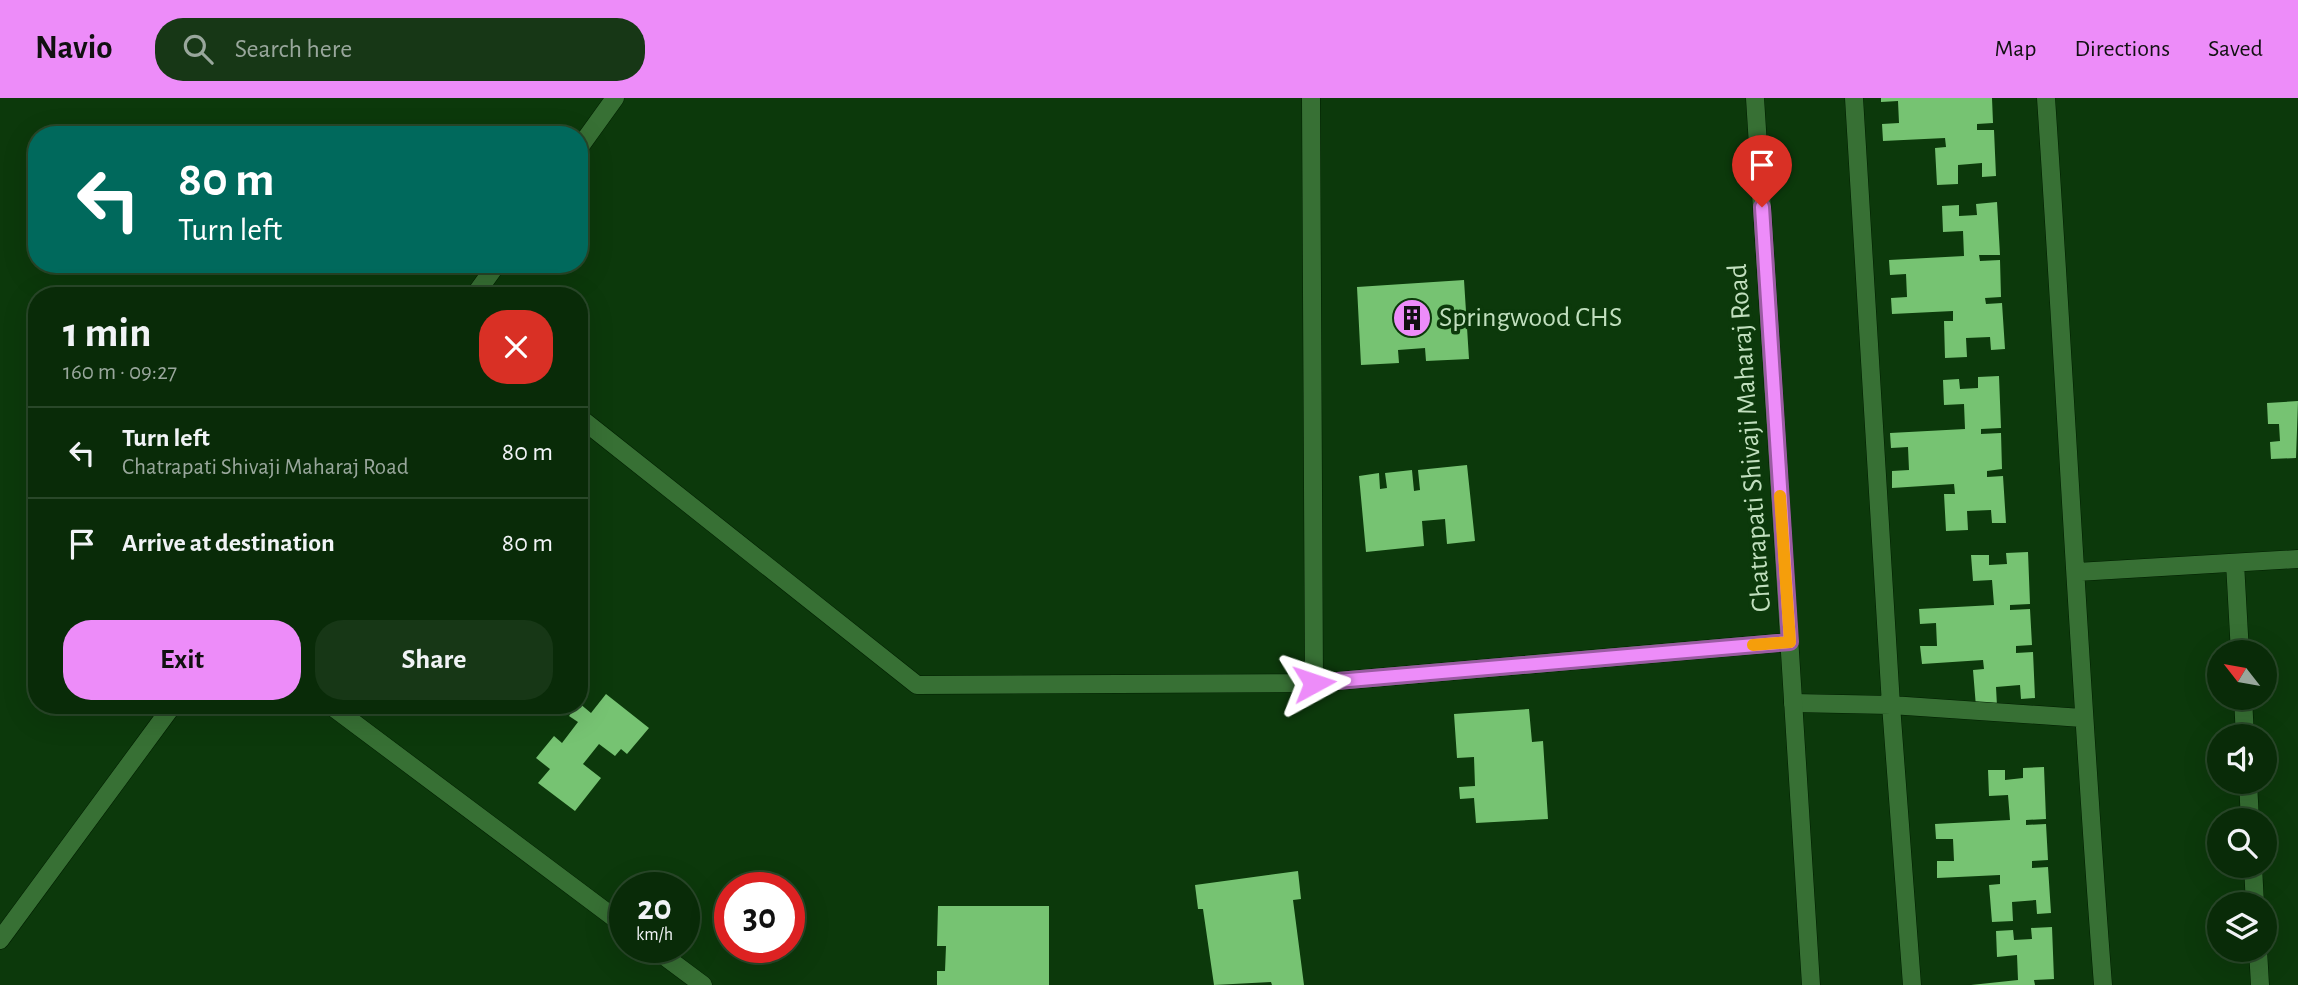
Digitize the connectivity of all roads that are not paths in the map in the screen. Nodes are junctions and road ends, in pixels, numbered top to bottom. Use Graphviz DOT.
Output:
graph roads {
  1 [pos="615,98"];
  2 [pos="1311,98"];
  3 [pos="1755,98"];
  4 [pos="1854,98"];
  5 [pos="2046,98"];
  6 [pos="588,136"];
  7 [pos="588,424"];
  8 [pos="2298,559"];
  9 [pos="2235,563"];
  10 [pos="2077,572"];
  11 [pos="2239,640"];
  12 [pos="1790,642"];
  13 [pos="1314,683"];
  14 [pos="1793,703"];
  15 [pos="1891,705"];
  16 [pos="166,714"];
  17 [pos="342,714"];
  18 [pos="2082,718"];
  19 [pos="609,914"];
  20 [pos="0,940"];
  21 [pos="2259,962"];
  22 [pos="673,963"];
  23 [pos="703,985"];
  24 [pos="1811,985"];
  25 [pos="1912,985"];
  26 [pos="2103,985"];
  27 [pos="2260,985"];
  1 -- 6 [label="street"];
  2 -- 13 [label="street"];
  3 -- 12 [label="street, Chatrapati Shivaji Maharaj Road"];
  4 -- 15 [label="street"];
  5 -- 10 [label="street"];
  7 -- 13 [label="street"];
  8 -- 9 [label="street"];
  9 -- 10 [label="street"];
  9 -- 11 [label="street"];
  10 -- 18 [label="street"];
  12 -- 13 [label="street"];
  12 -- 14 [label="street, Chatrapati Shivaji Maharaj Road"];
  14 -- 15 [label="street"];
  14 -- 24 [label="street, Chatrapati Shivaji Maharaj Road"];
  15 -- 18 [label="street"];
  15 -- 25 [label="street"];
  16 -- 20 [label="street"];
  17 -- 19 [label="street"];
  18 -- 26 [label="street"];
  21 -- 27 [label="street"];
  22 -- 23 [label="street"];
}
